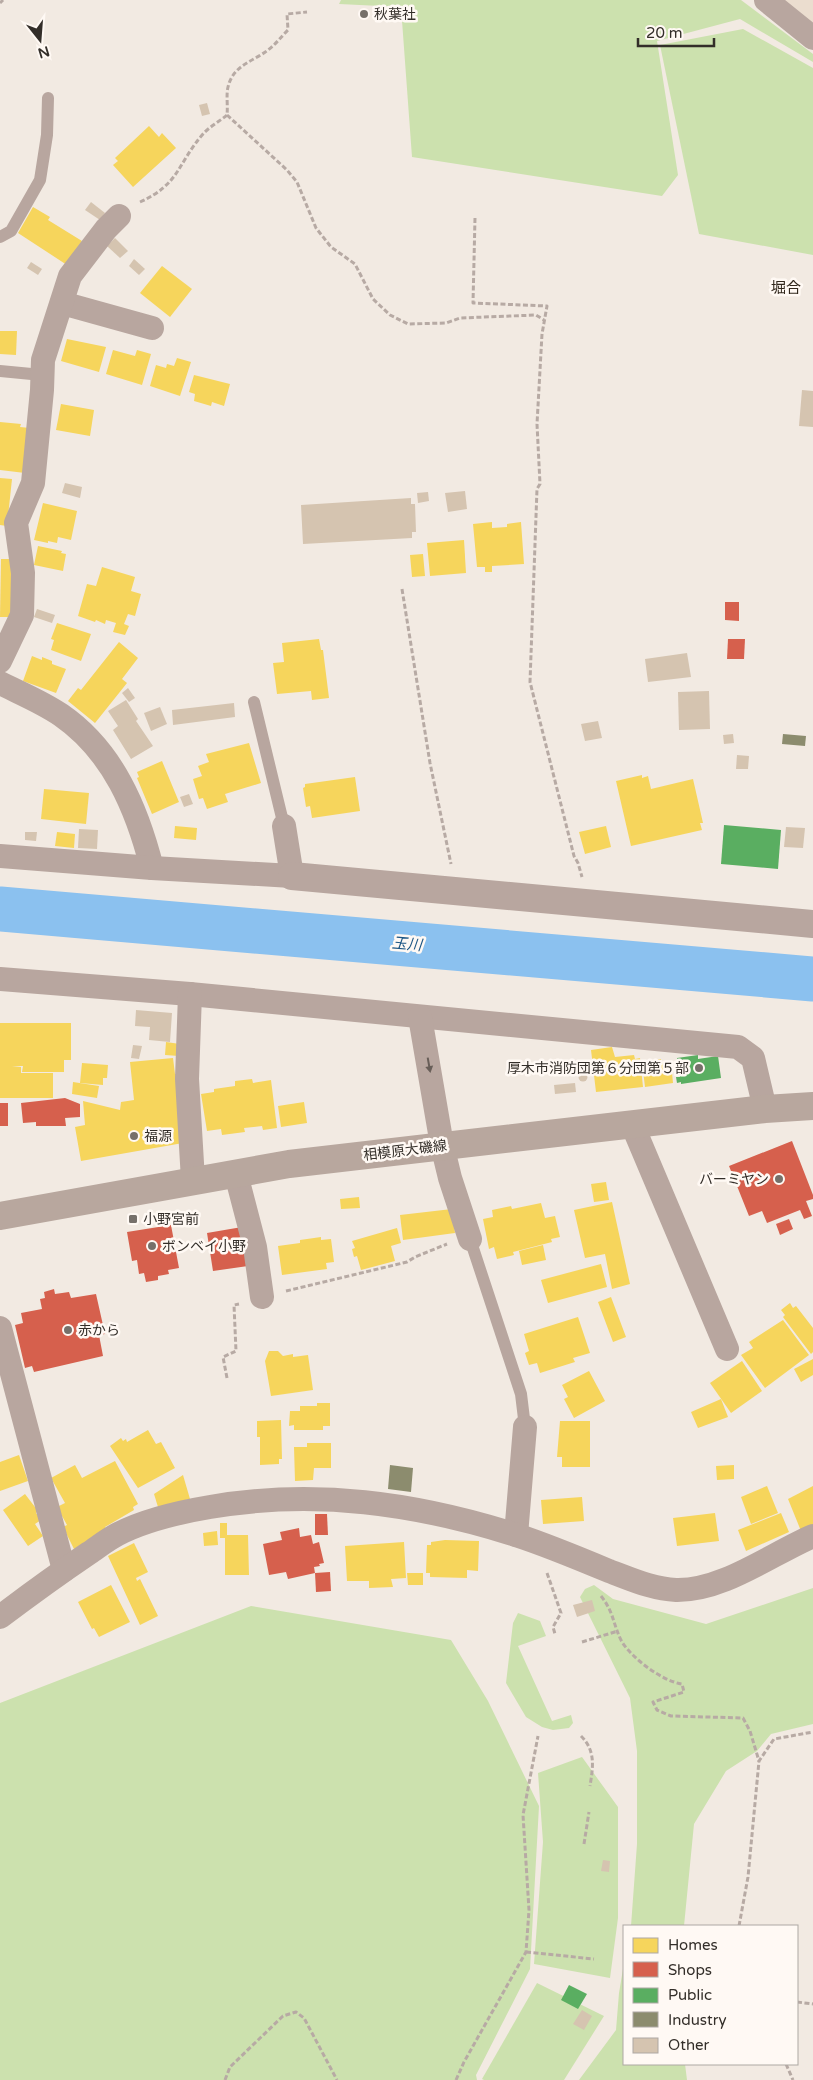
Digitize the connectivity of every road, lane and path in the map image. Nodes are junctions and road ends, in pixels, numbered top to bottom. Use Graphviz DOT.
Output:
graph roads {
  1 [pos="3,0"];
  2 [pos="766,0"];
  3 [pos="0,3"];
  4 [pos="307,12"];
  5 [pos="813,38"];
  6 [pos="48,98"];
  7 [pos="227,115"];
  8 [pos="119,216"];
  9 [pos="475,218"];
  10 [pos="0,237"];
  11 [pos="62,303"];
  12 [pos="544,320"];
  13 [pos="152,328"];
  14 [pos="0,371"];
  15 [pos="42,375"];
  16 [pos="402,589"];
  17 [pos="0,662"];
  18 [pos="0,683"];
  19 [pos="254,702"];
  20 [pos="284,826"];
  21 [pos="0,856"];
  22 [pos="152,868"];
  23 [pos="292,876"];
  24 [pos="449,890"];
  25 [pos="580,902"];
  26 [pos="813,924"];
  27 [pos="0,978"];
  28 [pos="190,994"];
  29 [pos="420,1017"];
  30 [pos="813,1106"];
  31 [pos="764,1109"];
  32 [pos="632,1124"];
  33 [pos="442,1145"];
  34 [pos="236,1174"];
  35 [pos="193,1180"];
  36 [pos="0,1216"];
  37 [pos="469,1237"];
  38 [pos="262,1297"];
  39 [pos="0,1328"];
  40 [pos="727,1349"];
  41 [pos="227,1378"];
  42 [pos="525,1427"];
  43 [pos="516,1535"];
  44 [pos="813,1536"];
  45 [pos="64,1570"];
  46 [pos="547,1573"];
  47 [pos="600,1594"];
  48 [pos="0,1617"];
  49 [pos="618,1631"];
  50 [pos="555,1634"];
  51 [pos="582,1642"];
  52 [pos="813,1732"];
  53 [pos="538,1736"];
  54 [pos="581,1736"];
  55 [pos="759,1761"];
  56 [pos="590,1786"];
  57 [pos="589,1812"];
  58 [pos="584,1844"];
  59 [pos="739,1925"];
  60 [pos="526,1952"];
  61 [pos="594,1958"];
  62 [pos="798,2002"];
  63 [pos="813,2004"];
  64 [pos="786,2065"];
  65 [pos="225,2080"];
  66 [pos="337,2080"];
  67 [pos="456,2080"];
  68 [pos="793,2080"];
  1 -- 3 [label="path"];
  2 -- 5 [label="street"];
  4 -- 7 [label="path"];
  6 -- 10 [label="lane"];
  7 -- 8 [label="path"];
  7 -- 12 [label="path"];
  8 -- 11 [label="street"];
  9 -- 12 [label="path"];
  11 -- 13 [label="street"];
  11 -- 15 [label="street"];
  12 -- 25 [label="path"];
  14 -- 15 [label="lane"];
  15 -- 17 [label="street"];
  16 -- 24 [label="path"];
  18 -- 22 [label="street"];
  19 -- 20 [label="lane"];
  20 -- 23 [label="street"];
  21 -- 22 [label="street"];
  22 -- 23 [label="street"];
  23 -- 24 [label="street"];
  24 -- 25 [label="street"];
  25 -- 26 [label="street"];
  27 -- 28 [label="street"];
  28 -- 29 [label="street"];
  28 -- 35 [label="street"];
  29 -- 31 [label="street"];
  29 -- 33 [label="street, one-way"];
  30 -- 31 [label="main road, 相模原大磯線"];
  31 -- 32 [label="main road, 相模原大磯線"];
  32 -- 33 [label="main road, 相模原大磯線"];
  32 -- 40 [label="street"];
  33 -- 34 [label="main road, 相模原大磯線"];
  33 -- 37 [label="street"];
  34 -- 35 [label="main road, 相模原大磯線"];
  34 -- 38 [label="street"];
  35 -- 36 [label="main road, 相模原大磯線"];
  37 -- 38 [label="path"];
  37 -- 42 [label="lane"];
  38 -- 41 [label="path"];
  39 -- 45 [label="street"];
  42 -- 43 [label="street"];
  43 -- 44 [label="street"];
  43 -- 45 [label="street"];
  45 -- 48 [label="street"];
  46 -- 50 [label="path"];
  47 -- 49 [label="path"];
  49 -- 51 [label="path"];
  49 -- 55 [label="path"];
  52 -- 55 [label="path"];
  53 -- 60 [label="path"];
  54 -- 56 [label="path"];
  55 -- 59 [label="path"];
  57 -- 58 [label="path"];
  60 -- 61 [label="path"];
  60 -- 67 [label="path"];
  62 -- 63 [label="path"];
  64 -- 68 [label="path"];
  65 -- 66 [label="path"];
}
